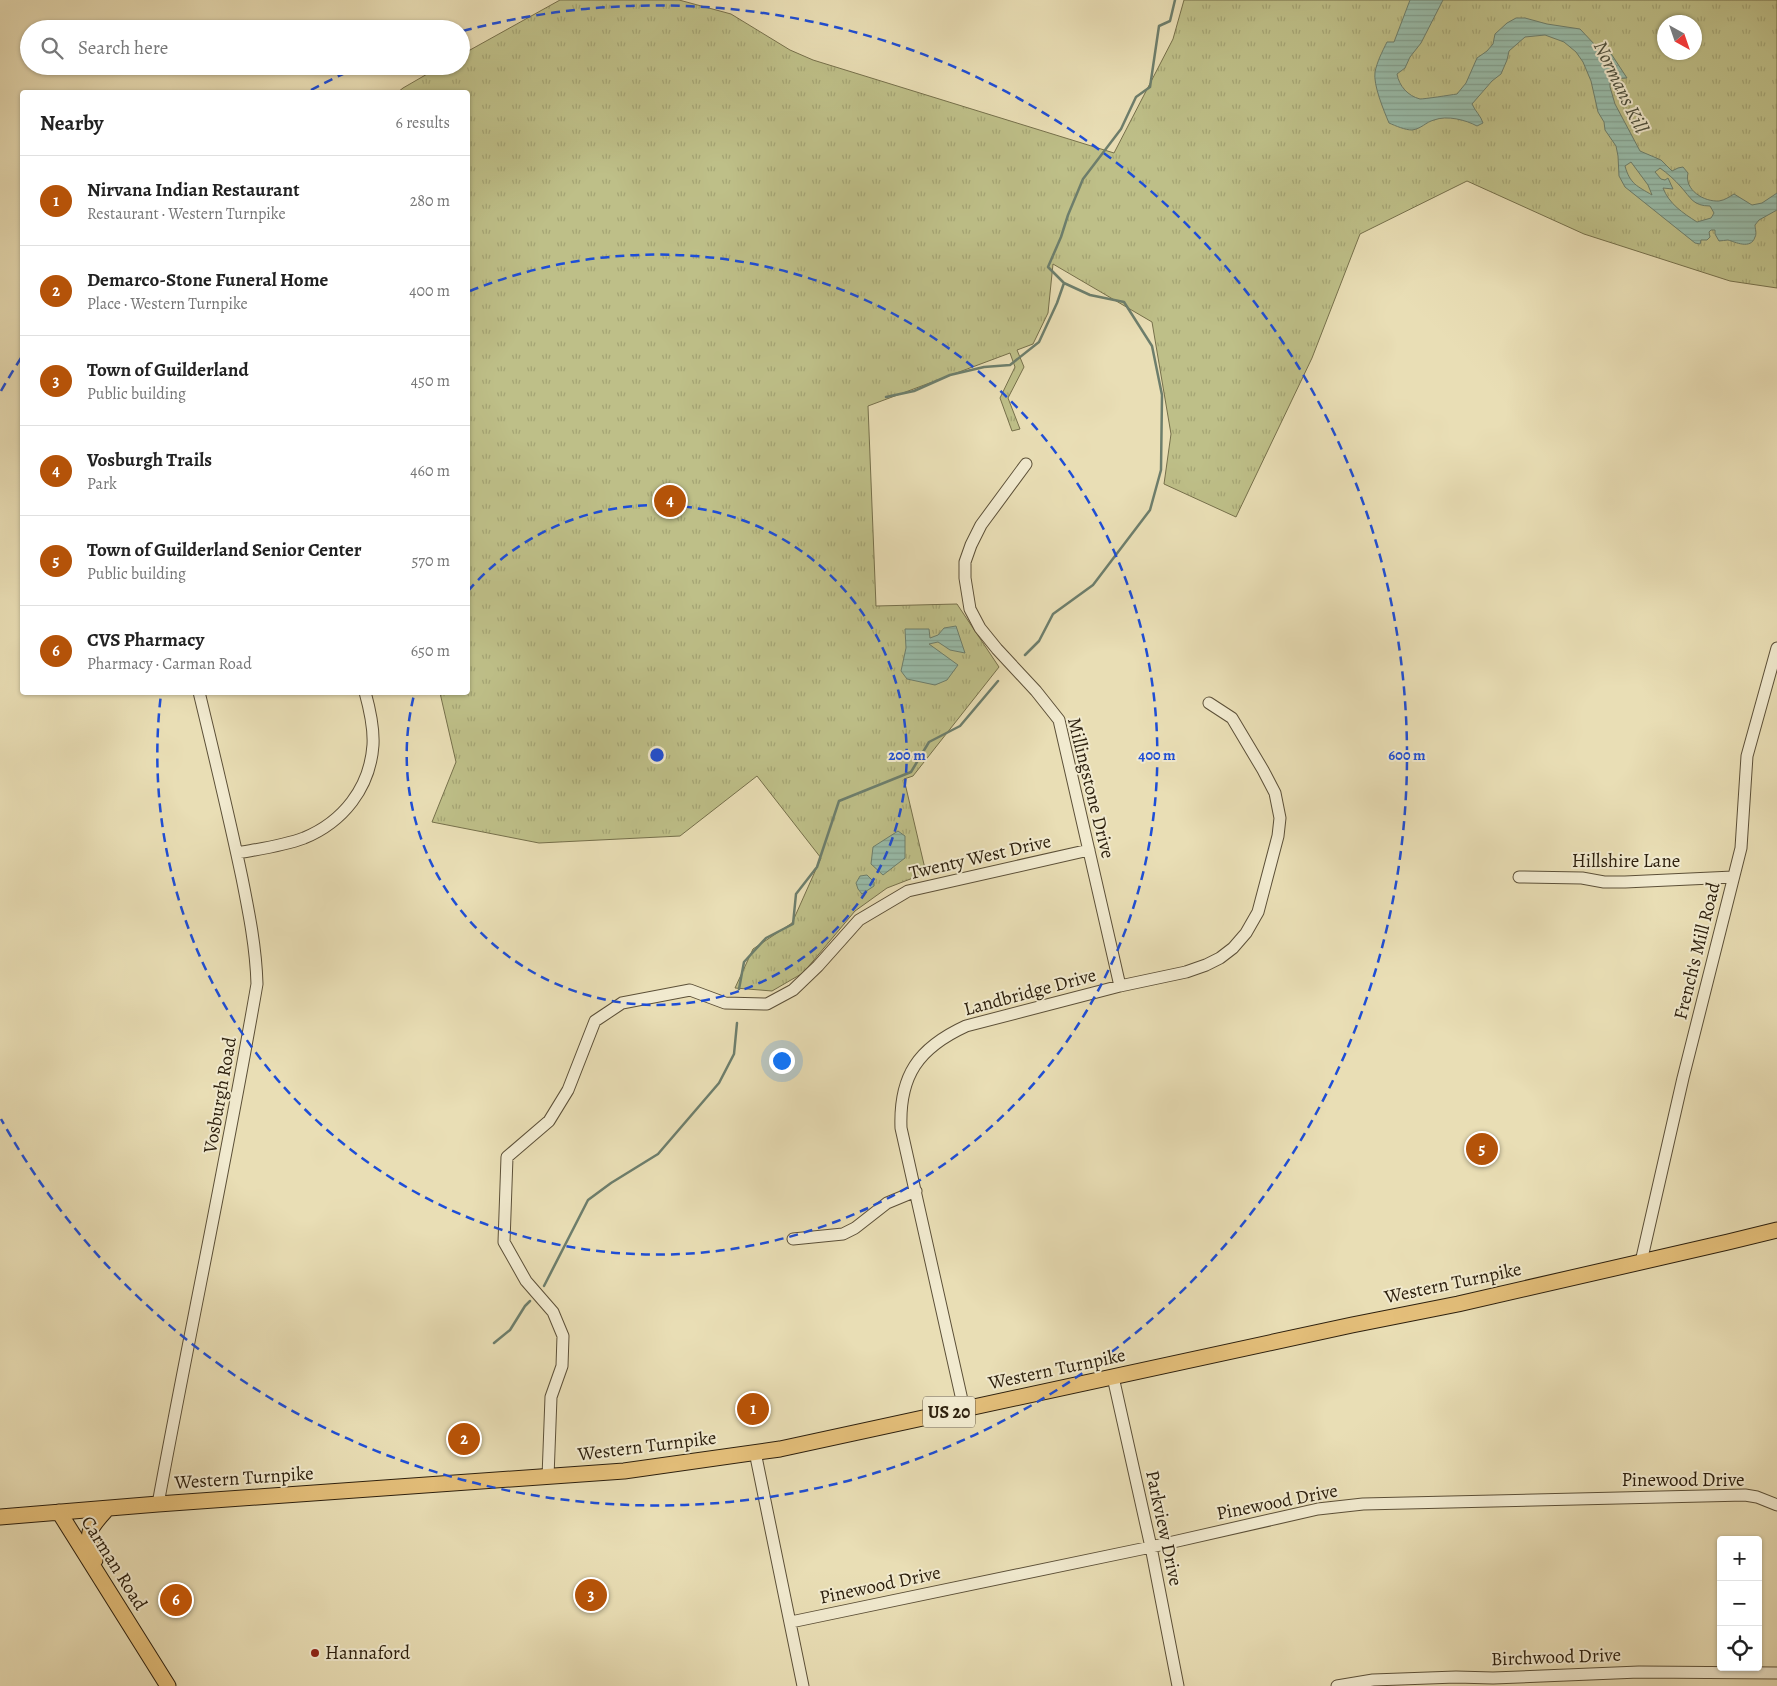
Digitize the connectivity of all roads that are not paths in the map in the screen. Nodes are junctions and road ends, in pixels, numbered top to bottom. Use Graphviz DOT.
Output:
graph roads {
  1 [pos="1026,464"];
  2 [pos="1777,648"];
  3 [pos="200,695"];
  4 [pos="366,695"];
  5 [pos="1209,703"];
  6 [pos="1089,850"];
  7 [pos="237,853"];
  8 [pos="1518,877"];
  9 [pos="1733,877"];
  10 [pos="1120,986"];
  11 [pos="916,1191"];
  12 [pos="1777,1230"];
  13 [pos="793,1239"];
  14 [pos="1641,1262"];
  15 [pos="1113,1377"];
  16 [pos="964,1409"];
  17 [pos="755,1452"];
  18 [pos="548,1477"];
  19 [pos="158,1504"];
  20 [pos="1777,1505"];
  21 [pos="107,1509"];
  22 [pos="59,1512"];
  23 [pos="0,1517"];
  24 [pos="1151,1547"];
  25 [pos="103,1582"];
  26 [pos="791,1622"];
  27 [pos="1777,1673"];
  28 [pos="168,1686"];
  29 [pos="804,1686"];
  30 [pos="1178,1686"];
  31 [pos="1337,1686"];
  1 -- 6 [label="street, Millingstone Drive"];
  2 -- 9 [label="street, French's Mill Road"];
  3 -- 7 [label="street, Vosburgh Road"];
  4 -- 7 [label="street"];
  5 -- 10 [label="street, Landbridge Drive"];
  6 -- 10 [label="street, Millingstone Drive"];
  6 -- 18 [label="street, Twenty West Drive"];
  7 -- 19 [label="street, Vosburgh Road"];
  8 -- 9 [label="street, Hillshire Lane"];
  9 -- 14 [label="street, French's Mill Road"];
  10 -- 11 [label="street, Landbridge Drive"];
  11 -- 13 [label="street"];
  11 -- 16 [label="street, Landbridge Drive"];
  12 -- 14 [label="main road, Western Turnpike / US 20"];
  14 -- 15 [label="main road, Western Turnpike / US 20"];
  15 -- 16 [label="main road, Western Turnpike / US 20"];
  15 -- 24 [label="street, Parkview Drive"];
  16 -- 17 [label="main road, Western Turnpike / US 20"];
  17 -- 18 [label="main road, Western Turnpike / US 20"];
  17 -- 26 [label="street"];
  18 -- 19 [label="main road, Western Turnpike / US 20"];
  19 -- 21 [label="main road, US 20"];
  20 -- 24 [label="street, Pinewood Drive"];
  21 -- 22 [label="main road, US 20"];
  21 -- 25 [label="main road"];
  22 -- 23 [label="main road, US 20"];
  22 -- 25 [label="main road, Carman Road"];
  24 -- 26 [label="street, Pinewood Drive"];
  24 -- 30 [label="street, Parkview Drive"];
  25 -- 28 [label="main road, Carman Road"];
  26 -- 29 [label="street"];
  27 -- 31 [label="street, Birchwood Drive"];
}
